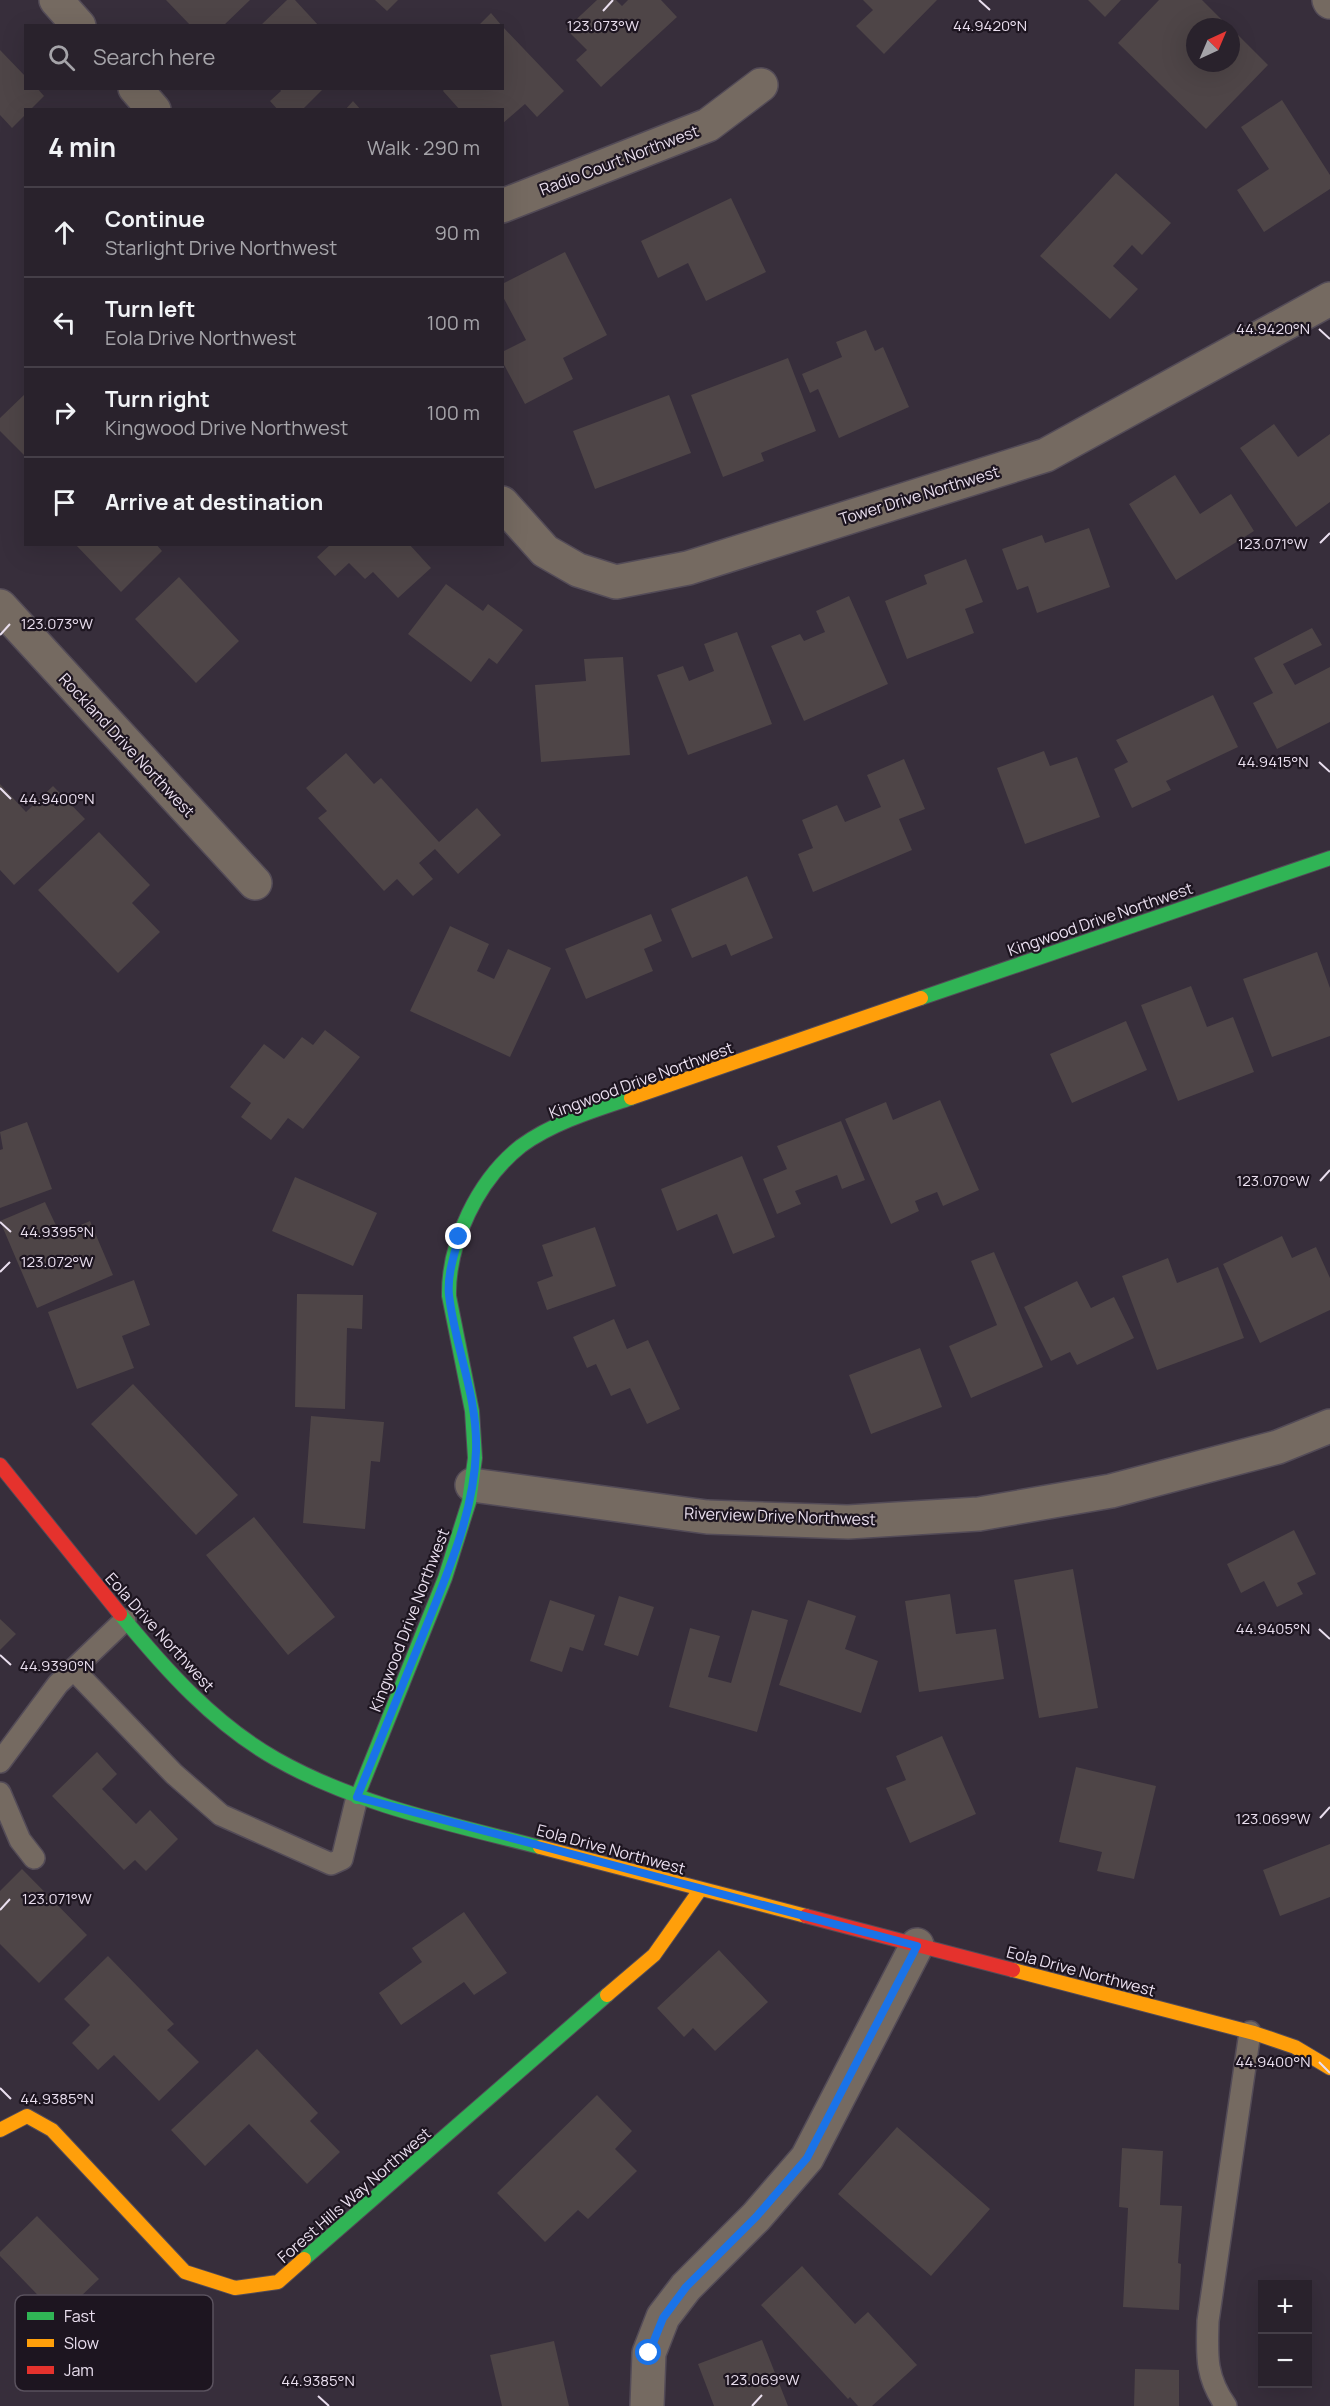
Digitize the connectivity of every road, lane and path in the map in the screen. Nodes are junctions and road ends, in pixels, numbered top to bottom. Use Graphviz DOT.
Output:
graph roads {
  1 [pos="56,0"];
  2 [pos="76,24"];
  3 [pos="761,85"];
  4 [pos="137,90"];
  5 [pos="152,108"];
  6 [pos="504,205"];
  7 [pos="1330,299"];
  8 [pos="504,504"];
  9 [pos="0,606"];
  10 [pos="1330,858"];
  11 [pos="255,884"];
  12 [pos="1330,1426"];
  13 [pos="0,1465"];
  14 [pos="472,1485"];
  15 [pos="125,1620"];
  16 [pos="73,1669"];
  17 [pos="0,1762"];
  18 [pos="0,1793"];
  19 [pos="357,1797"];
  20 [pos="34,1858"];
  21 [pos="700,1890"];
  22 [pos="917,1946"];
  23 [pos="1250,2032"];
  24 [pos="1330,2068"];
  25 [pos="0,2130"];
  26 [pos="647,2406"];
  27 [pos="1226,2406"];
  1 -- 2 [label="street"];
  3 -- 6 [label="street, Radio Court Northwest"];
  4 -- 5 [label="street"];
  7 -- 8 [label="street, Tower Drive Northwest"];
  9 -- 11 [label="street, Rockland Drive Northwest"];
  10 -- 14 [label="street, Kingwood Drive Northwest"];
  12 -- 14 [label="street, Riverview Drive Northwest"];
  13 -- 15 [label="street, Eola Drive Northwest"];
  14 -- 19 [label="street, Kingwood Drive Northwest"];
  15 -- 16 [label="lane"];
  15 -- 19 [label="street, Eola Drive Northwest"];
  16 -- 17 [label="lane"];
  16 -- 19 [label="lane"];
  18 -- 20 [label="lane"];
  19 -- 21 [label="street, Eola Drive Northwest"];
  21 -- 22 [label="street, Eola Drive Northwest"];
  21 -- 25 [label="street, Forest Hills Way Northwest"];
  22 -- 23 [label="street, Eola Drive Northwest"];
  22 -- 26 [label="street"];
  23 -- 24 [label="street, Eola Drive Northwest"];
  23 -- 27 [label="lane"];
}
